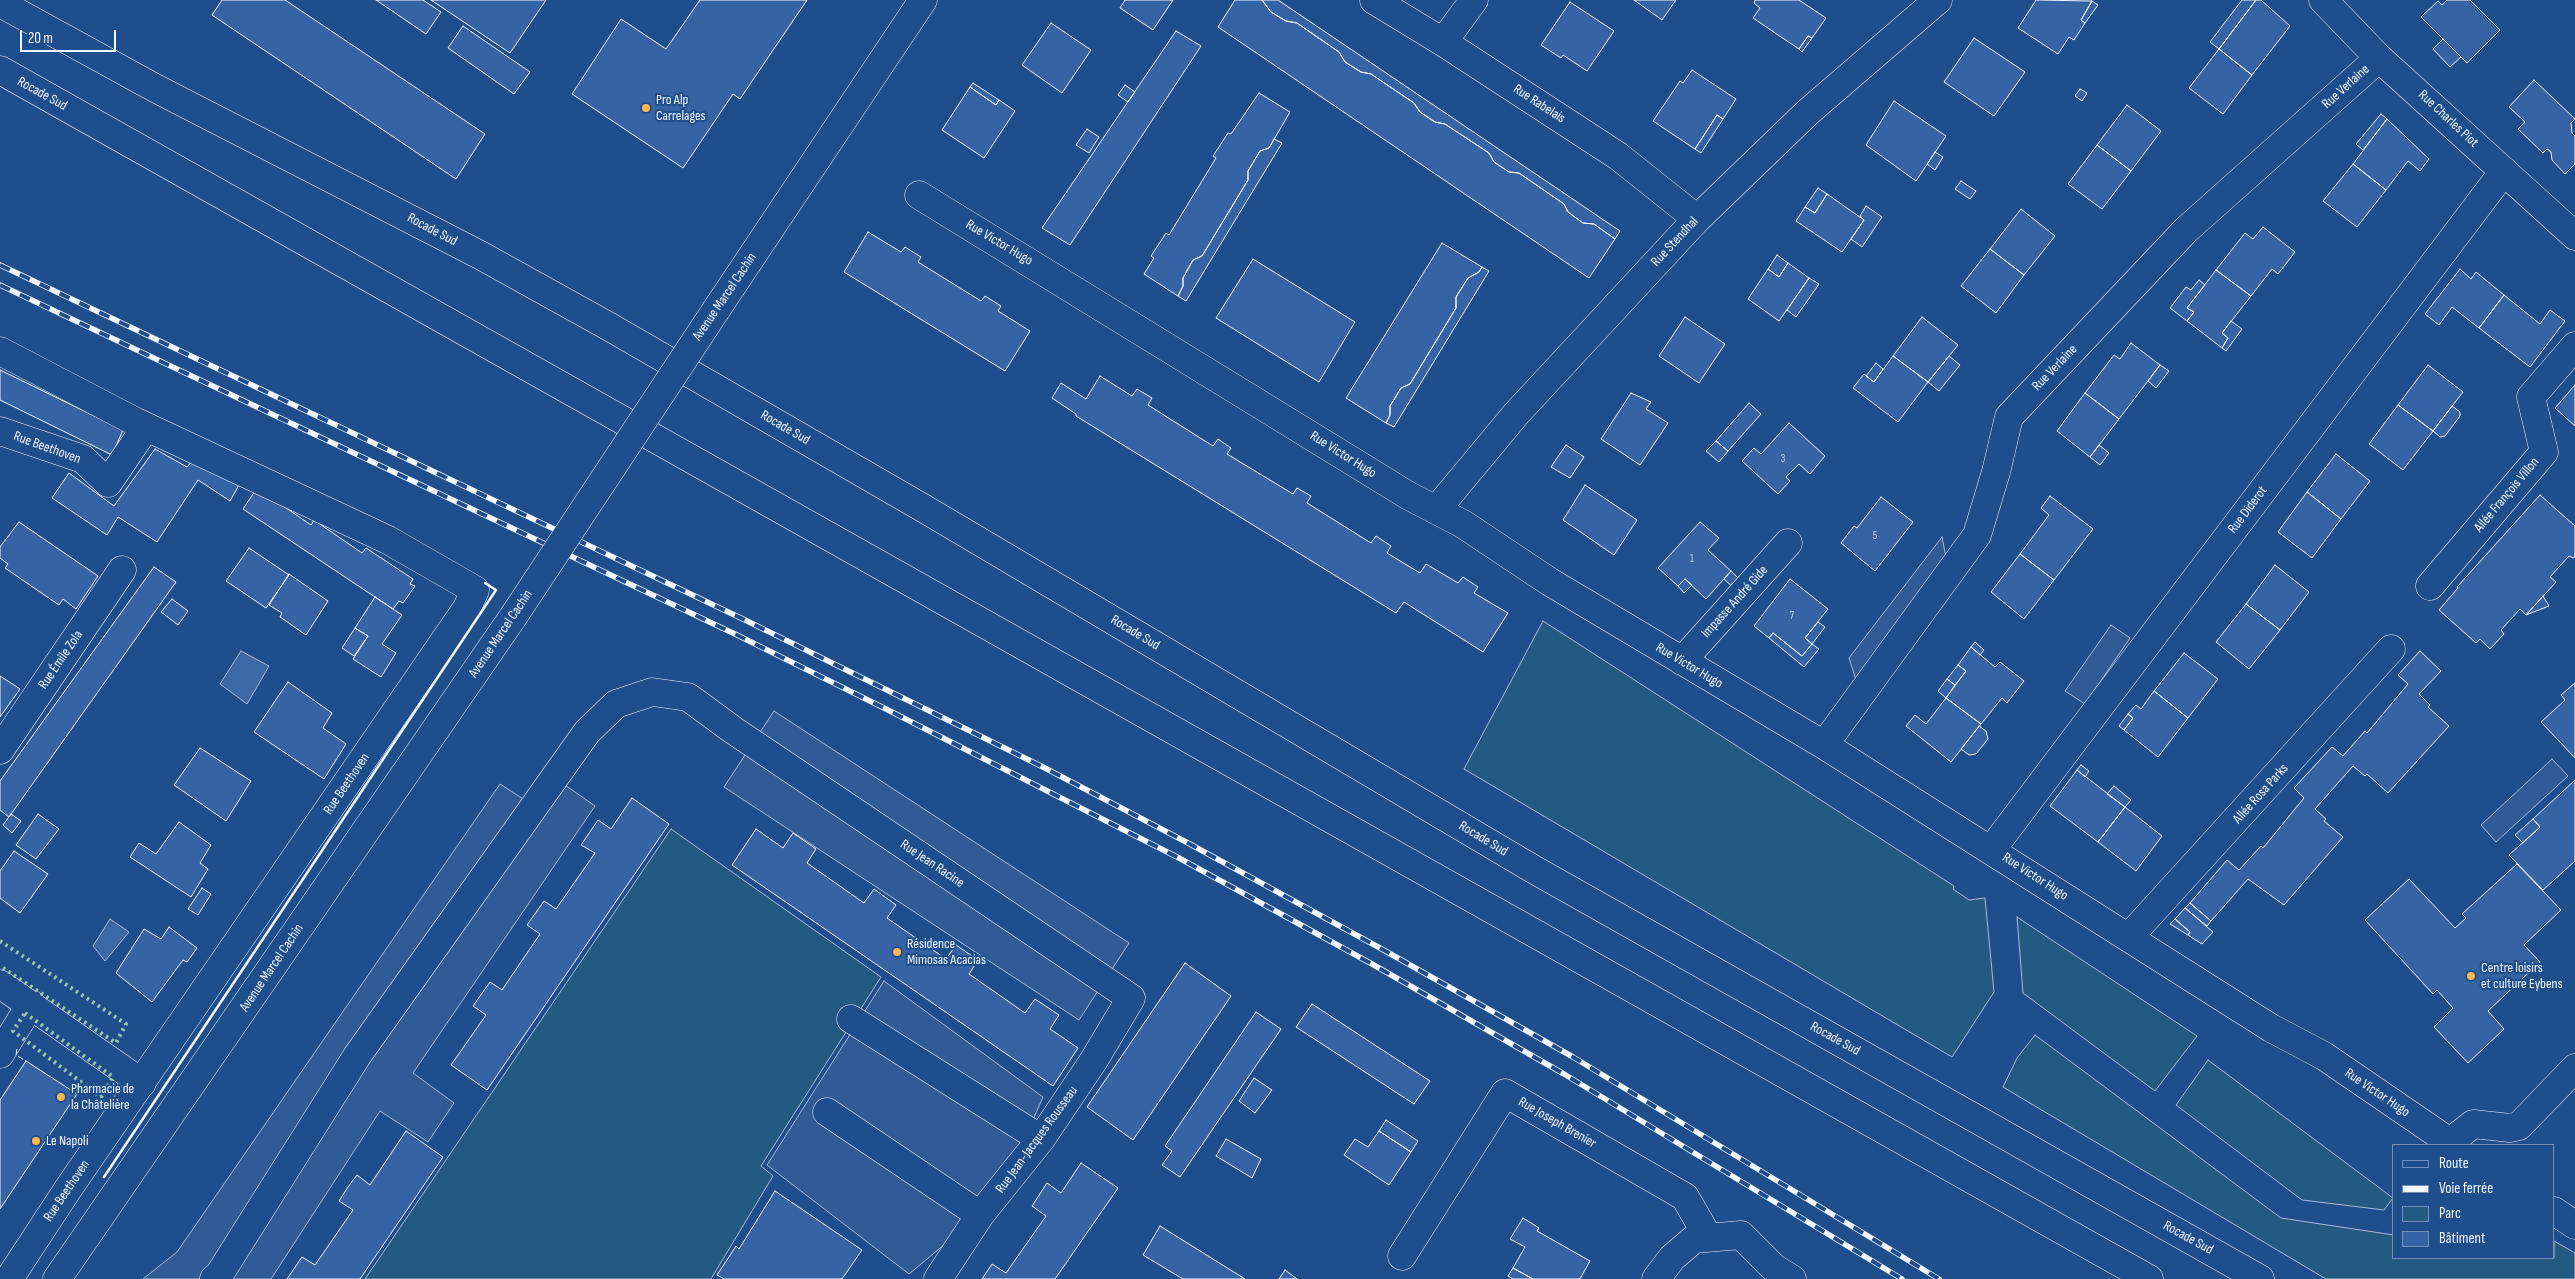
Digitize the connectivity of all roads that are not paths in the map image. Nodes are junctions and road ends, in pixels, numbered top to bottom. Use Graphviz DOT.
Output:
graph roads {
  1 [pos="923,0"];
  2 [pos="1374,0"];
  3 [pos="1474,0"];
  4 [pos="1938,0"];
  5 [pos="2323,0"];
  6 [pos="0,3"];
  7 [pos="1444,42"];
  8 [pos="2379,58"];
  9 [pos="0,70"];
  10 [pos="2504,171"];
  11 [pos="919,195"];
  12 [pos="1697,219"];
  13 [pos="2575,236"];
  14 [pos="2575,346"];
  15 [pos="0,351"];
  16 [pos="146,427"];
  17 [pos="0,431"];
  18 [pos="1437,509"];
  19 [pos="1788,543"];
  20 [pos="122,570"];
  21 [pos="2430,586"];
  22 [pos="2390,649"];
  23 [pos="1682,661"];
  24 [pos="1824,745"];
  25 [pos="0,750"];
  26 [pos="1992,849"];
  27 [pos="2129,937"];
  28 [pos="0,984"];
  29 [pos="1131,998"];
  30 [pos="31,1004"];
  31 [pos="851,1019"];
  32 [pos="0,1054"];
  33 [pos="2575,1068"];
  34 [pos="142,1083"];
  35 [pos="827,1112"];
  36 [pos="1041,1139"];
  37 [pos="2452,1144"];
  38 [pos="2555,1212"];
  39 [pos="980,1215"];
  40 [pos="2575,1225"];
  41 [pos="1708,1237"];
  42 [pos="35,1238"];
  43 [pos="1402,1256"];
  44 [pos="63,1270"];
  45 [pos="9,1279"];
  46 [pos="214,1279"];
  47 [pos="938,1279"];
  48 [pos="1656,1279"];
  49 [pos="1792,1279"];
  50 [pos="2149,1279"];
  51 [pos="2260,1279"];
  1 -- 44 [label="main road, Avenue Marcel Cachin, bridge"];
  2 -- 7 [label="main road, Rue Rabelais"];
  3 -- 7 [label="main road"];
  4 -- 12 [label="main road, Rue Stendhal"];
  5 -- 8 [label="main road, Rue Charles Piot"];
  6 -- 51 [label="main road, Rocade Sud"];
  7 -- 12 [label="main road, Rue Rabelais"];
  8 -- 10 [label="main road, Rue Charles Piot"];
  8 -- 24 [label="main road, Rue Verlaine"];
  9 -- 50 [label="main road, Rocade Sud"];
  10 -- 13 [label="main road, Rue Charles Piot"];
  10 -- 26 [label="main road, Rue Diderot"];
  11 -- 18 [label="main road, Rue Victor Hugo"];
  12 -- 18 [label="main road, Rue Stendhal"];
  14 -- 21 [label="main road, Allée François Villon"];
  15 -- 16 [label="main road, Rue Beethoven"];
  16 -- 17 [label="main road, Rue Beethoven"];
  16 -- 34 [label="main road, Rue Beethoven"];
  18 -- 23 [label="main road, Rue Victor Hugo"];
  19 -- 23 [label="main road, Impasse André Gide"];
  20 -- 25 [label="main road, Rue Émile Zola"];
  22 -- 27 [label="main road, Allée Rosa Parks"];
  23 -- 24 [label="main road, Rue Victor Hugo"];
  24 -- 26 [label="main road, Rue Victor Hugo"];
  26 -- 27 [label="main road, Rue Victor Hugo"];
  27 -- 37 [label="main road, Rue Victor Hugo"];
  28 -- 30 [label="main road"];
  29 -- 36 [label="main road, Rue Jean-Jacques Rousseau"];
  29 -- 46 [label="main road, Rue Jean Racine"];
  30 -- 32 [label="main road"];
  30 -- 34 [label="main road"];
  31 -- 36 [label="main road"];
  33 -- 37 [label="main road"];
  34 -- 42 [label="main road, Rue Beethoven"];
  35 -- 39 [label="main road"];
  36 -- 39 [label="main road, Rue Jean-Jacques Rousseau"];
  38 -- 40 [label="main road"];
  39 -- 47 [label="main road, Rue Jean-Jacques Rousseau"];
  41 -- 43 [label="main road, Rue Joseph Brenier"];
  41 -- 48 [label="main road"];
  41 -- 49 [label="main road"];
  42 -- 44 [label="main road, Avenue Marcel Cachin"];
  42 -- 45 [label="main road, Rue Beethoven"];
}
